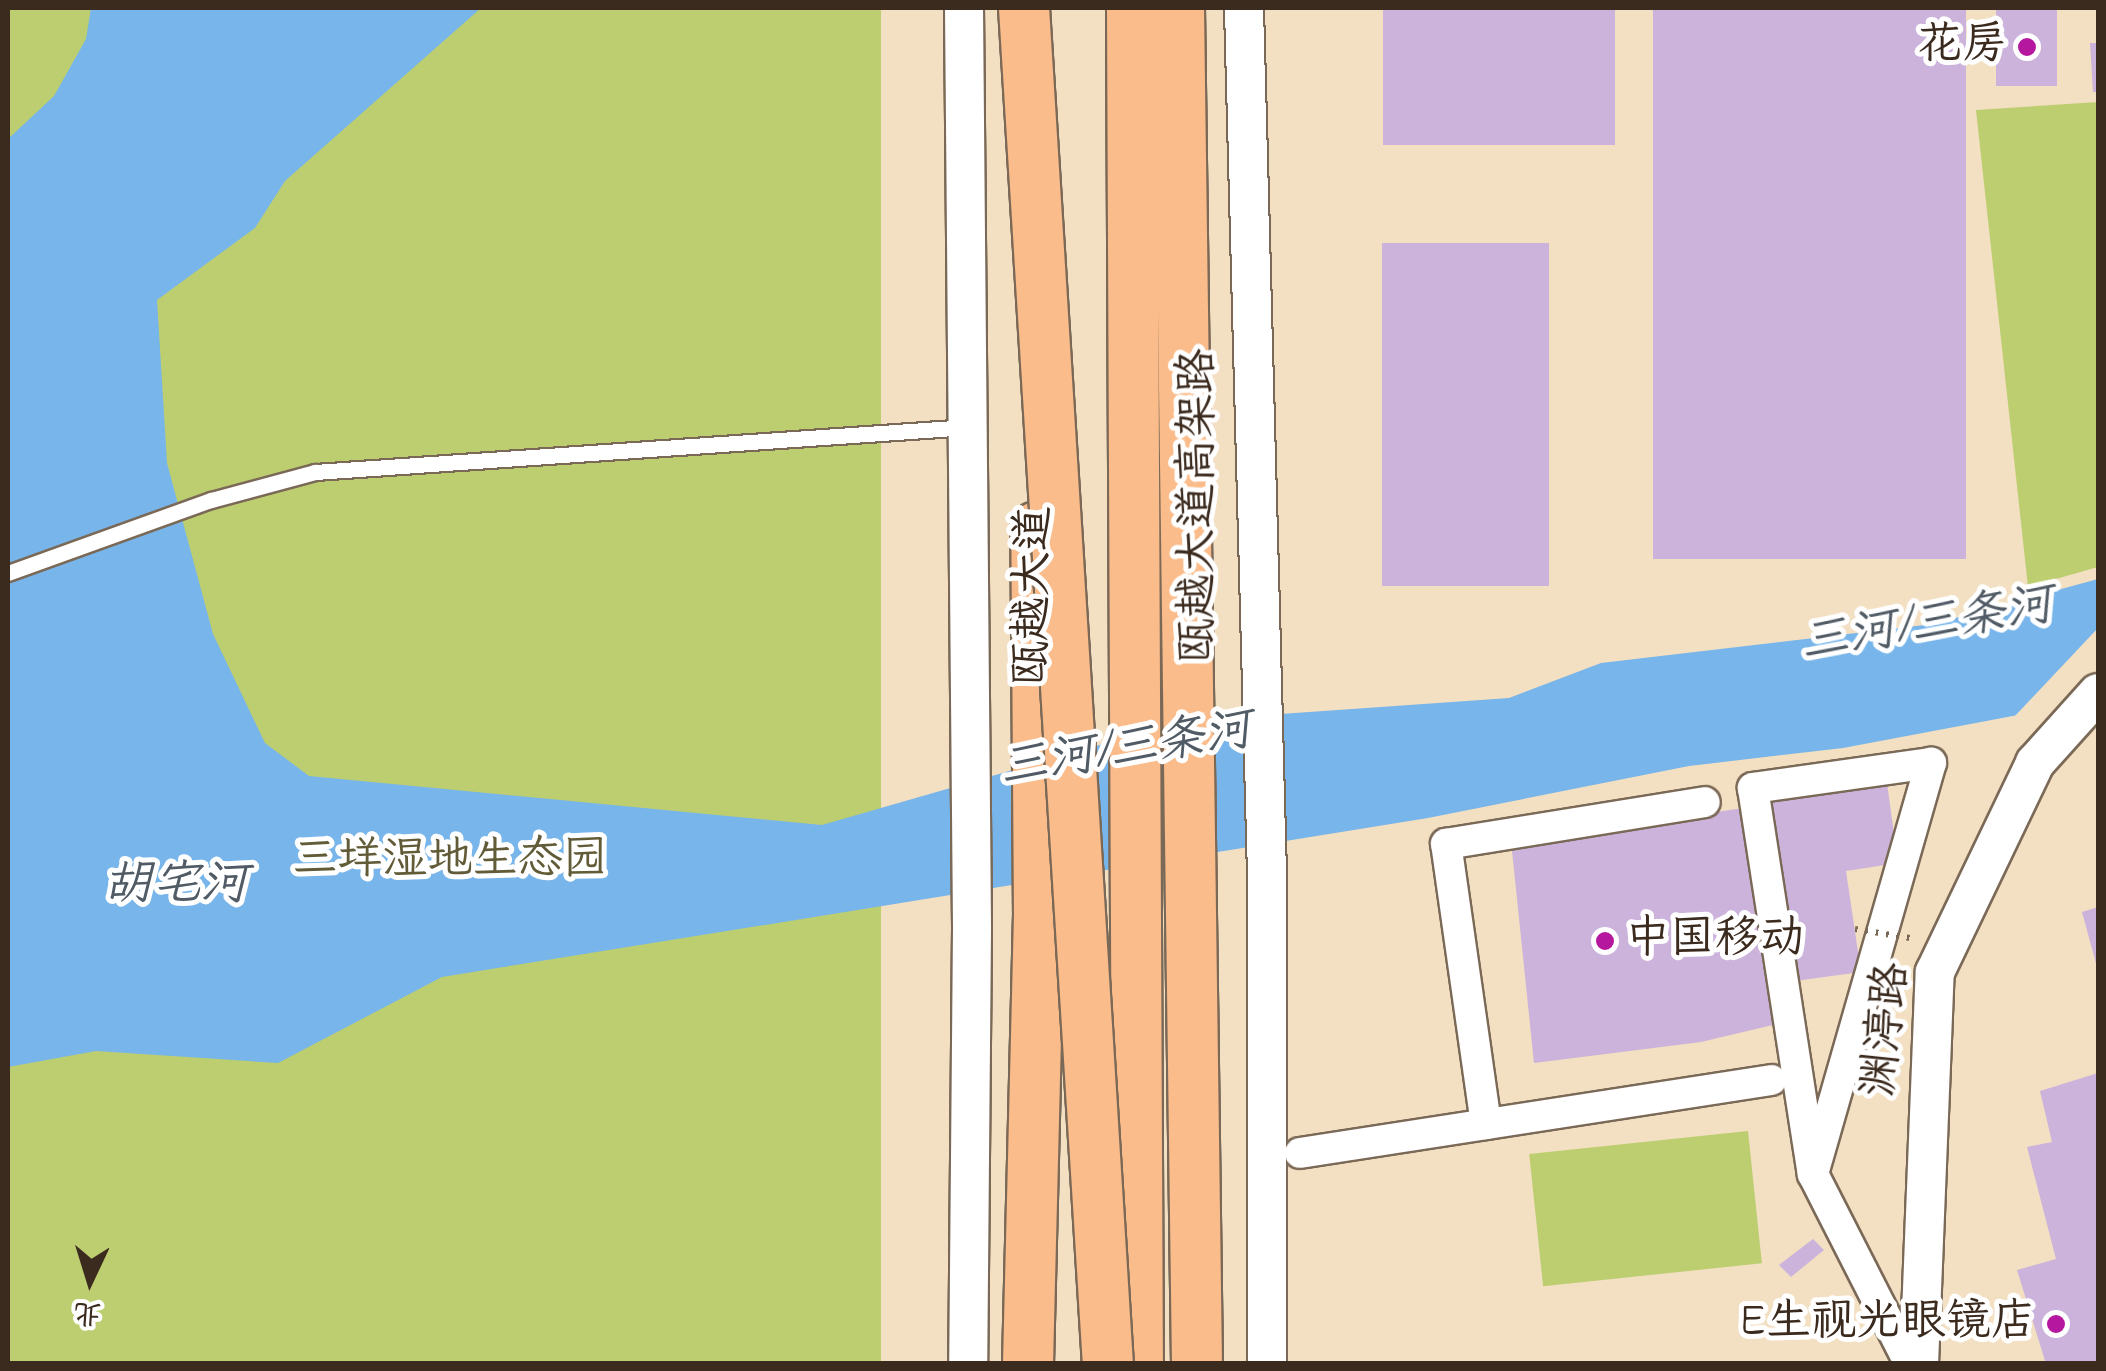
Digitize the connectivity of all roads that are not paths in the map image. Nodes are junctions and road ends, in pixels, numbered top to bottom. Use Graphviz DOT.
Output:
graph roads {
  1 [pos="964,8"];
  2 [pos="1024,8"];
  3 [pos="1042,8"];
  4 [pos="1132,8"];
  5 [pos="1179,8"];
  6 [pos="1196,8"];
  7 [pos="1244,8"];
  8 [pos="968,427"];
  9 [pos="8,572"];
  10 [pos="2098,693"];
  11 [pos="1705,802"];
  12 [pos="1770,1080"];
  13 [pos="1486,1124"];
  14 [pos="1300,1152"];
  15 [pos="1813,1174"];
  16 [pos="968,1364"];
  17 [pos="1028,1364"];
  18 [pos="1108,1364"];
  19 [pos="1138,1364"];
  20 [pos="1197,1364"];
  21 [pos="1206,1364"];
  22 [pos="1267,1364"];
  23 [pos="1910,1364"];
  24 [pos="1918,1364"];
  1 -- 8 [label="street"];
  2 -- 18 [label="highway, bridge"];
  3 -- 17 [label="highway, 瓯越大道"];
  4 -- 19 [label="highway, 瓯越大道高架路"];
  5 -- 20 [label="highway"];
  6 -- 21 [label="highway, 瓯越大道高架路"];
  7 -- 22 [label="street"];
  8 -- 9 [label="lane"];
  8 -- 16 [label="street"];
  10 -- 24 [label="street, 渊渟路"];
  11 -- 13 [label="street"];
  12 -- 13 [label="street"];
  13 -- 14 [label="street"];
  15 -- 15 [label="street"];
  15 -- 23 [label="street"];
}
